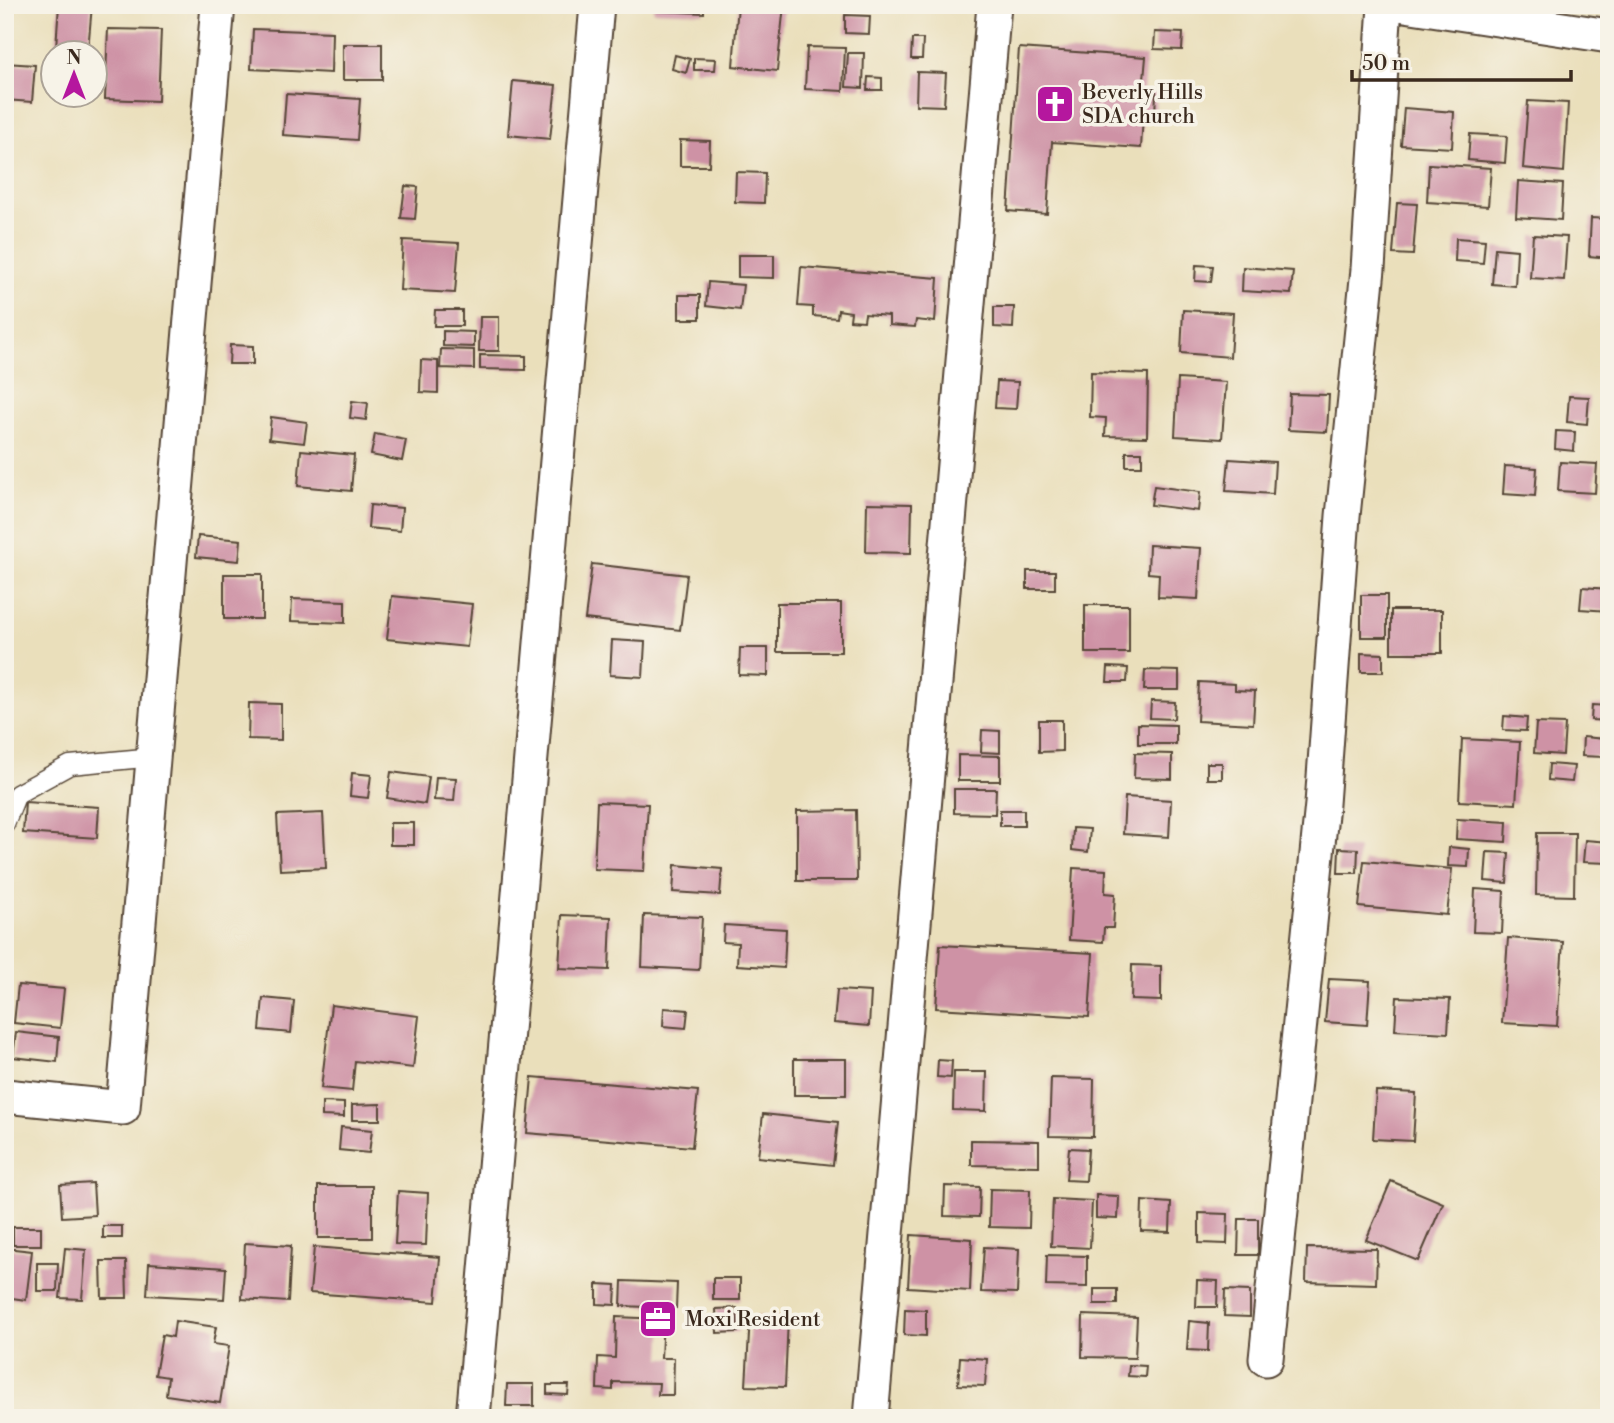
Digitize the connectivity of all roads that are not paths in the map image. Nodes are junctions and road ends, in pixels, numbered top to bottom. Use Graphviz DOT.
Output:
graph roads {
  1 [pos="218,5"];
  2 [pos="597,5"];
  3 [pos="993,5"];
  4 [pos="1385,5"];
  5 [pos="1405,5"];
  6 [pos="1609,36"];
  7 [pos="154,757"];
  8 [pos="5,824"];
  9 [pos="5,1096"];
  10 [pos="1266,1359"];
  11 [pos="473,1418"];
  12 [pos="871,1418"];
  1 -- 7 [label="street"];
  2 -- 11 [label="street"];
  3 -- 12 [label="street"];
  4 -- 10 [label="street"];
  5 -- 6 [label="street"];
  7 -- 8 [label="lane"];
  7 -- 9 [label="street"];
}
